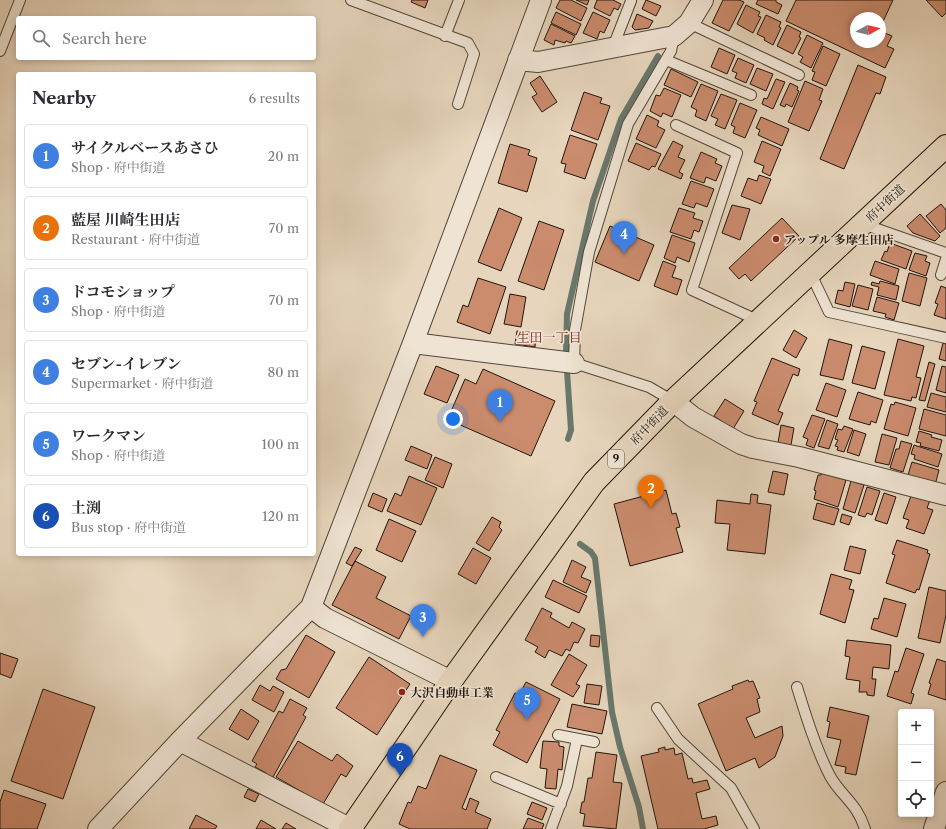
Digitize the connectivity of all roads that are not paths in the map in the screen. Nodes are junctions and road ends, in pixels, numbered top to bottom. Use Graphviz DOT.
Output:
graph roads {
  1 [pos="20,0"];
  2 [pos="351,0"];
  3 [pos="459,0"];
  4 [pos="541,0"];
  5 [pos="703,0"];
  6 [pos="631,1"];
  7 [pos="689,23"];
  8 [pos="445,36"];
  9 [pos="674,36"];
  10 [pos="613,46"];
  11 [pos="0,52"];
  12 [pos="518,60"];
  13 [pos="666,60"];
  14 [pos="799,75"];
  15 [pos="751,95"];
  16 [pos="458,104"];
  17 [pos="676,125"];
  18 [pos="946,146"];
  19 [pos="863,224"];
  20 [pos="946,253"];
  21 [pos="946,259"];
  22 [pos="810,274"];
  23 [pos="941,275"];
  24 [pos="760,321"];
  25 [pos="946,338"];
  26 [pos="413,343"];
  27 [pos="574,363"];
  28 [pos="673,401"];
  29 [pos="946,495"];
  30 [pos="311,607"];
  31 [pos="451,681"];
  32 [pos="797,687"];
  33 [pos="657,708"];
  34 [pos="558,735"];
  35 [pos="576,739"];
  36 [pos="180,741"];
  37 [pos="594,742"];
  38 [pos="496,777"];
  39 [pos="946,792"];
  40 [pos="561,804"];
  41 [pos="98,829"];
  42 [pos="350,829"];
  43 [pos="551,829"];
  44 [pos="754,829"];
  45 [pos="865,829"];
  46 [pos="934,829"];
  1 -- 11 [label="lane"];
  2 -- 8 [label="lane"];
  3 -- 8 [label="lane"];
  4 -- 12 [label="street"];
  5 -- 7 [label="street"];
  6 -- 10 [label="lane"];
  7 -- 9 [label="street"];
  7 -- 14 [label="lane"];
  8 -- 16 [label="lane"];
  9 -- 10 [label="street"];
  9 -- 13 [label="lane"];
  10 -- 12 [label="street"];
  12 -- 26 [label="street"];
  13 -- 15 [label="lane"];
  13 -- 27 [label="lane"];
  17 -- 24 [label="lane"];
  18 -- 19 [label="main road, 府中街道 / 9"];
  19 -- 20 [label="lane"];
  19 -- 22 [label="main road, 府中街道 / 9"];
  21 -- 23 [label="lane"];
  22 -- 24 [label="main road, 府中街道 / 9"];
  22 -- 25 [label="lane"];
  24 -- 28 [label="main road, 府中街道 / 9"];
  26 -- 27 [label="street"];
  26 -- 30 [label="street"];
  27 -- 28 [label="lane"];
  28 -- 29 [label="street"];
  28 -- 31 [label="main road, 府中街道 / 9"];
  30 -- 31 [label="street"];
  30 -- 36 [label="street"];
  31 -- 42 [label="main road, 府中街道 / 9"];
  32 -- 45 [label="lane"];
  33 -- 44 [label="lane"];
  34 -- 35 [label="lane"];
  35 -- 37 [label="lane"];
  35 -- 40 [label="lane"];
  36 -- 41 [label="street"];
  36 -- 42 [label="street"];
  38 -- 40 [label="lane"];
  39 -- 46 [label="street"];
  40 -- 43 [label="lane"];
}
